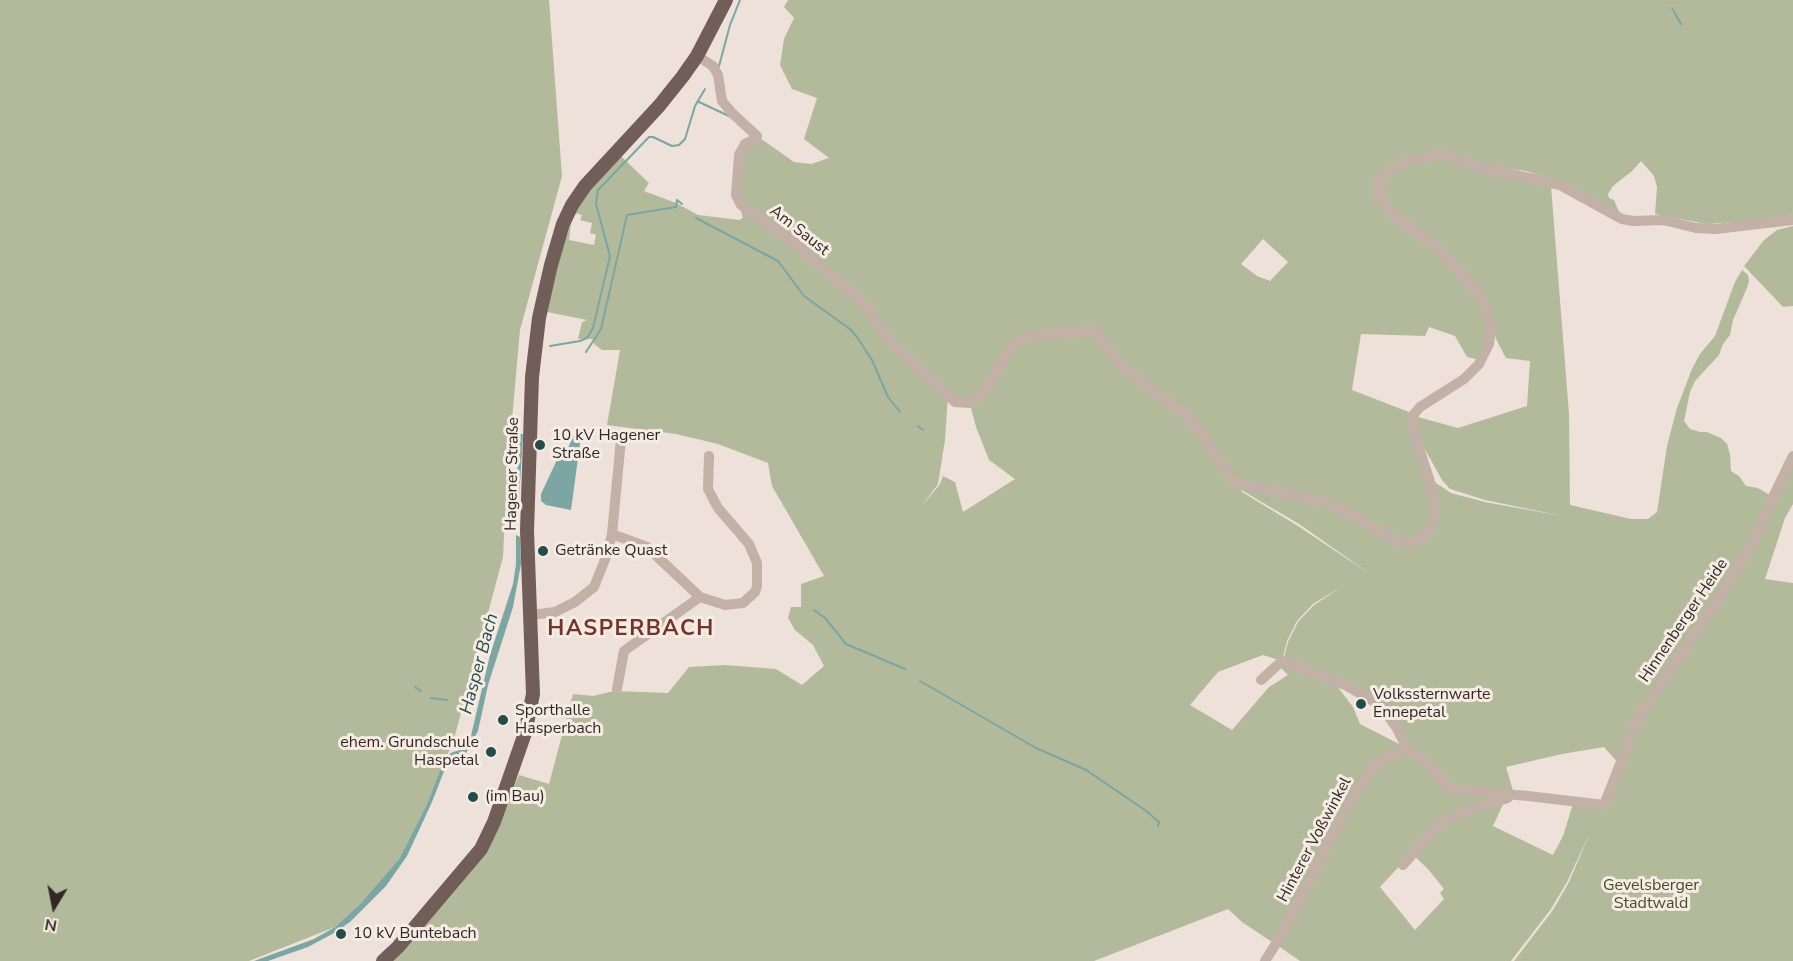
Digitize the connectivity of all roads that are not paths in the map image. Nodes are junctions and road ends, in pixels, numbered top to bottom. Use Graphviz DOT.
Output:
graph roads {
  1 [pos="726,0"];
  2 [pos="697,56"];
  3 [pos="1793,220"];
  4 [pos="621,439"];
  5 [pos="709,456"];
  6 [pos="1793,456"];
  7 [pos="612,534"];
  8 [pos="700,597"];
  9 [pos="531,615"];
  10 [pos="1261,680"];
  11 [pos="617,689"];
  12 [pos="1408,750"];
  13 [pos="1513,795"];
  14 [pos="1403,865"];
  15 [pos="383,961"];
  16 [pos="1265,961"];
  1 -- 2 [label="main road, Hagener Straße"];
  2 -- 3 [label="street, Am Saust"];
  2 -- 9 [label="main road, Hagener Straße"];
  4 -- 7 [label="street"];
  5 -- 8 [label="street"];
  6 -- 13 [label="street, Hinnenberger Heide"];
  7 -- 8 [label="street"];
  7 -- 9 [label="street"];
  8 -- 11 [label="street"];
  9 -- 15 [label="main road, Hagener Straße"];
  10 -- 12 [label="street"];
  12 -- 13 [label="street"];
  12 -- 16 [label="street, Hinterer Voßwinkel"];
  13 -- 14 [label="street"];
}
